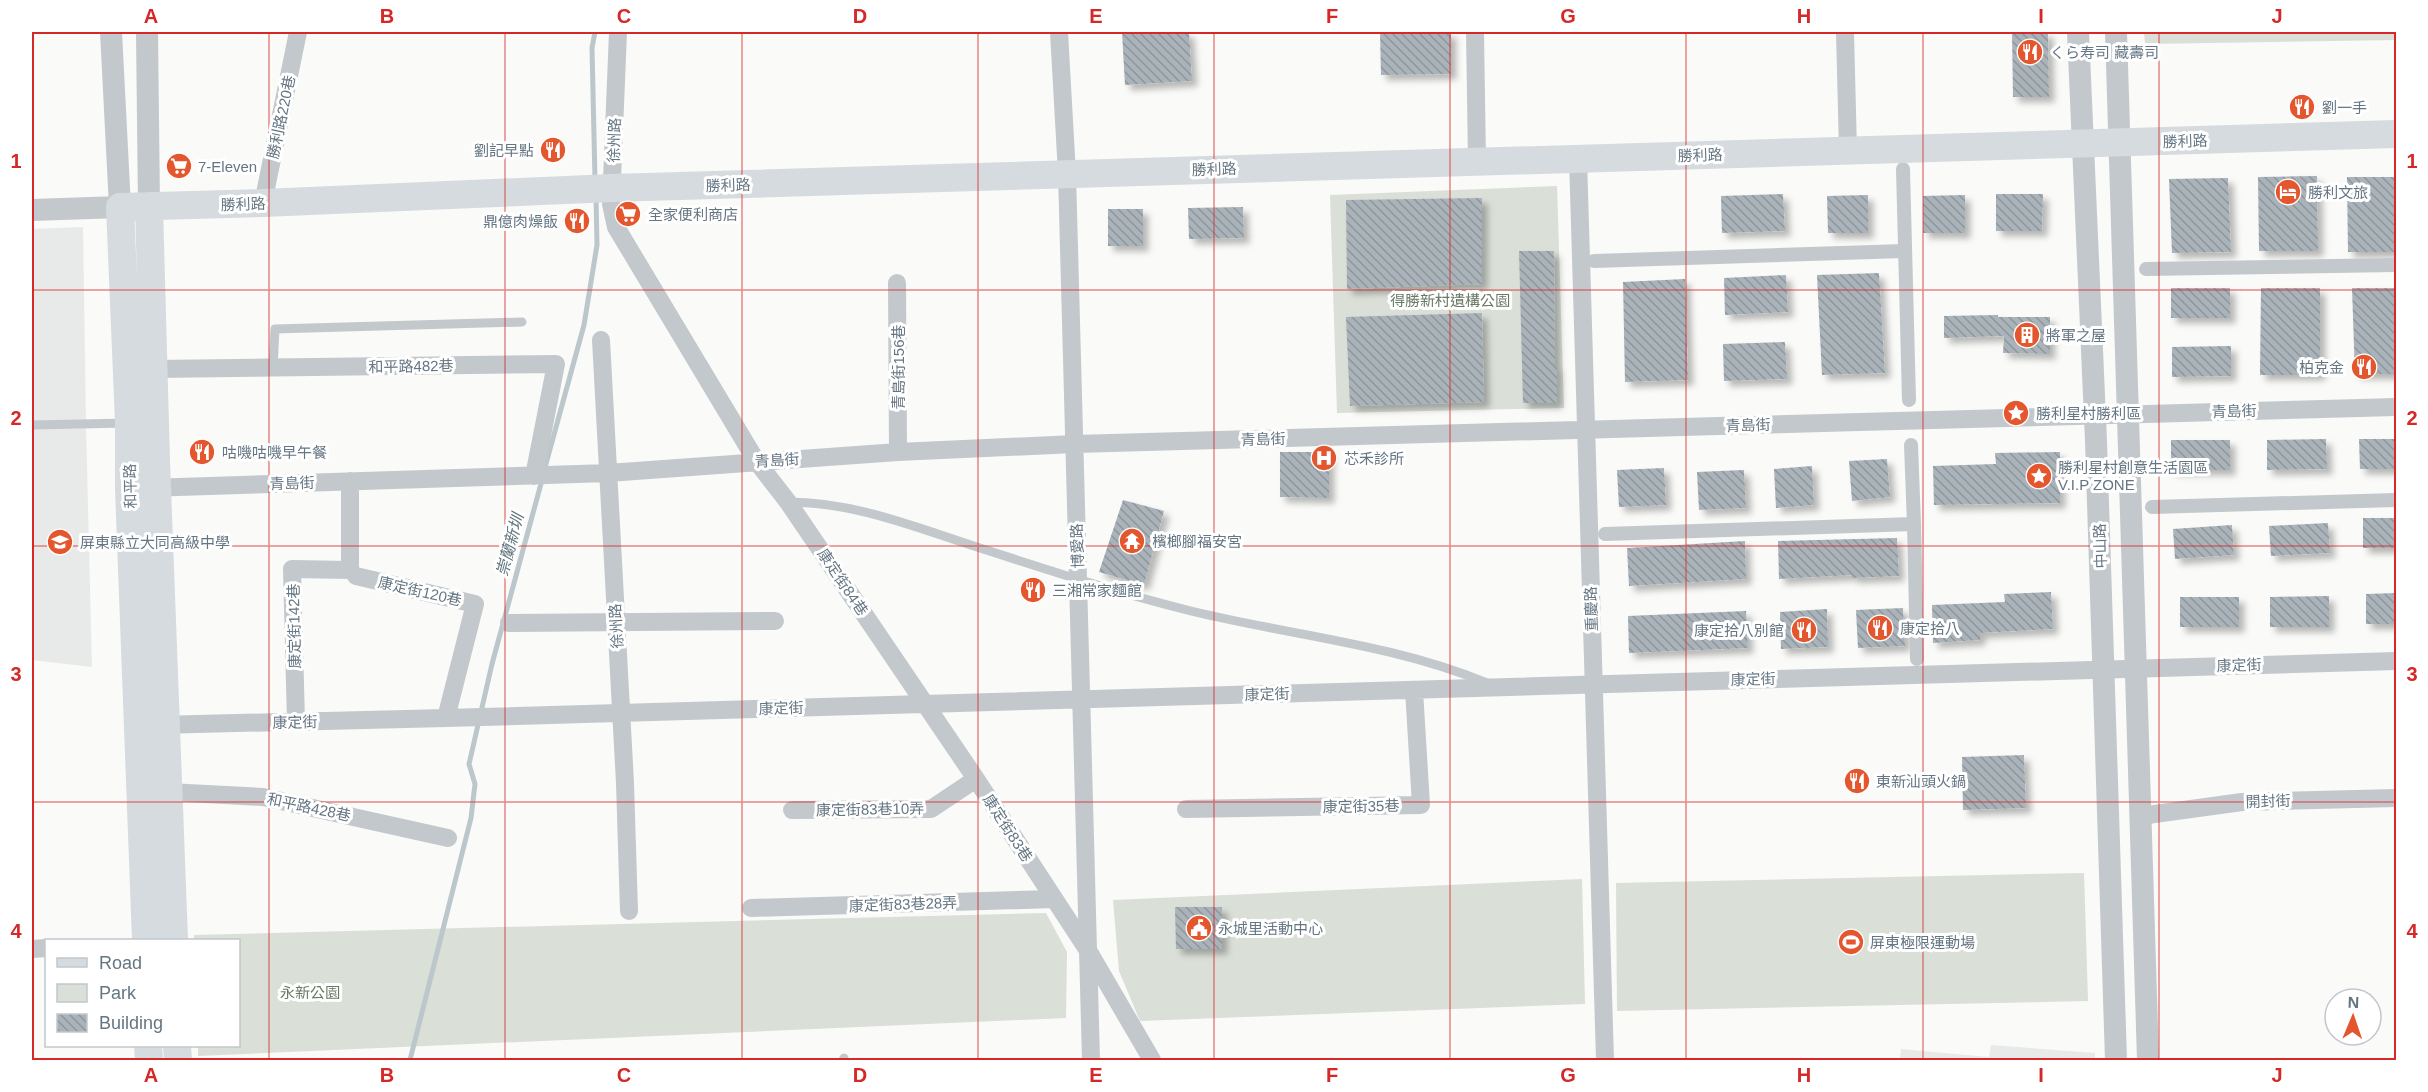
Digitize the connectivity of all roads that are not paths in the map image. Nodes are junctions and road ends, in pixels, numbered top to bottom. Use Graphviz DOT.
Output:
graph roads {
  1 [pos="111,32"];
  2 [pos="147,32"];
  3 [pos="298,32"];
  4 [pos="618,32"];
  5 [pos="1059,32"];
  6 [pos="1475,32"];
  7 [pos="1845,32"];
  8 [pos="2078,32"];
  9 [pos="2116,32"];
  10 [pos="2397,134"];
  11 [pos="2121,142"];
  12 [pos="2081,143"];
  13 [pos="1848,151"];
  14 [pos="1578,158"];
  15 [pos="1477,161"];
  16 [pos="1903,169"];
  17 [pos="1067,174"];
  18 [pos="601,188"];
  19 [pos="263,203"];
  20 [pos="149,206"];
  21 [pos="120,207"];
  22 [pos="32,210"];
  23 [pos="1904,251"];
  24 [pos="1594,261"];
  25 [pos="2397,265"];
  26 [pos="2146,269"];
  27 [pos="897,283"];
  28 [pos="522,322"];
  29 [pos="601,340"];
  30 [pos="273,368"];
  31 [pos="153,369"];
  32 [pos="1910,400"];
  33 [pos="2397,406"];
  34 [pos="2127,414"];
  35 [pos="2095,415"];
  36 [pos="129,423"];
  37 [pos="32,425"];
  38 [pos="1586,430"];
  39 [pos="1075,444"];
  40 [pos="1911,445"];
  41 [pos="898,452"];
  42 [pos="757,462"];
  43 [pos="608,473"];
  44 [pos="534,476"];
  45 [pos="350,481"];
  46 [pos="143,488"];
  47 [pos="2397,500"];
  48 [pos="788,502"];
  49 [pos="2152,507"];
  50 [pos="1914,524"];
  51 [pos="1605,534"];
  52 [pos="356,576"];
  53 [pos="1078,580"];
  54 [pos="616,621"];
  55 [pos="775,621"];
  56 [pos="510,622"];
  57 [pos="1917,659"];
  58 [pos="2397,661"];
  59 [pos="2136,668"];
  60 [pos="2104,669"];
  61 [pos="1593,683"];
  62 [pos="1497,687"];
  63 [pos="1414,690"];
  64 [pos="1082,700"];
  65 [pos="926,704"];
  66 [pos="621,713"];
  67 [pos="446,718"];
  68 [pos="296,722"];
  69 [pos="166,725"];
  70 [pos="138,726"];
  71 [pos="976,779"];
  72 [pos="168,792"];
  73 [pos="2397,798"];
  74 [pos="1185,809"];
  75 [pos="792,810"];
  76 [pos="2140,816"];
  77 [pos="448,838"];
  78 [pos="145,899"];
  79 [pos="1054,899"];
  80 [pos="751,908"];
  81 [pos="629,911"];
  82 [pos="173,929"];
  83 [pos="146,939"];
  84 [pos="152,939"];
  85 [pos="1089,952"];
  86 [pos="1091,1060"];
  87 [pos="1152,1060"];
  88 [pos="1605,1060"];
  89 [pos="2116,1060"];
  90 [pos="2148,1060"];
  1 -- 21 [label="street, 和平路"];
  2 -- 20 [label="street, 和平路"];
  3 -- 19 [label="street, 勝利路220巷"];
  4 -- 18 [label="street, 徐州路"];
  5 -- 17 [label="street, 博愛路"];
  6 -- 15 [label="street"];
  7 -- 13 [label="street"];
  8 -- 12 [label="street, 中山路"];
  9 -- 11 [label="street"];
  10 -- 11 [label="main road, 勝利路"];
  11 -- 12 [label="main road, 勝利路"];
  11 -- 34 [label="street"];
  12 -- 13 [label="main road, 勝利路"];
  12 -- 35 [label="street, 中山路"];
  13 -- 14 [label="main road, 勝利路"];
  14 -- 15 [label="main road, 勝利路"];
  14 -- 38 [label="street, 重慶路"];
  15 -- 17 [label="main road, 勝利路"];
  16 -- 23 [label="street"];
  17 -- 18 [label="main road, 勝利路"];
  17 -- 39 [label="street, 博愛路"];
  18 -- 19 [label="main road, 勝利路"];
  18 -- 42 [label="street, 徐州路"];
  19 -- 20 [label="main road, 勝利路"];
  20 -- 21 [label="main road, 勝利路"];
  20 -- 31 [label="main road, 和平路"];
  21 -- 22 [label="street, 勝利路"];
  21 -- 36 [label="main road, 和平路"];
  23 -- 24 [label="street"];
  23 -- 32 [label="street"];
  25 -- 26 [label="street"];
  27 -- 41 [label="street, 青島街156巷"];
  28 -- 30 [label="lane"];
  29 -- 43 [label="street, 徐州路"];
  30 -- 31 [label="street, 和平路482巷"];
  30 -- 44 [label="street, 和平路482巷"];
  31 -- 46 [label="main road, 和平路"];
  33 -- 34 [label="street, 青島街"];
  34 -- 35 [label="street, 青島街"];
  34 -- 59 [label="street"];
  35 -- 38 [label="street, 青島街"];
  35 -- 60 [label="street, 中山路"];
  36 -- 37 [label="lane"];
  36 -- 46 [label="main road, 和平路"];
  38 -- 39 [label="street, 青島街"];
  38 -- 61 [label="street, 重慶路"];
  39 -- 41 [label="street, 青島街"];
  39 -- 53 [label="street, 博愛路"];
  40 -- 50 [label="street"];
  41 -- 42 [label="street, 青島街"];
  42 -- 43 [label="street, 青島街"];
  42 -- 48 [label="street, 康定街84巷"];
  43 -- 44 [label="street, 青島街"];
  43 -- 54 [label="street, 徐州路"];
  44 -- 45 [label="street, 青島街"];
  45 -- 46 [label="street, 青島街"];
  45 -- 68 [label="street, 康定街142巷"];
  46 -- 69 [label="main road, 和平路"];
  46 -- 70 [label="main road, 和平路"];
  47 -- 49 [label="street"];
  48 -- 53 [label="lane"];
  48 -- 65 [label="street, 康定街84巷"];
  50 -- 51 [label="street"];
  50 -- 57 [label="street"];
  52 -- 67 [label="street, 康定街120巷"];
  53 -- 62 [label="lane"];
  53 -- 64 [label="street, 博愛路"];
  54 -- 55 [label="street"];
  54 -- 56 [label="street"];
  54 -- 66 [label="street, 徐州路"];
  58 -- 59 [label="street, 康定街"];
  59 -- 60 [label="street, 康定街"];
  59 -- 76 [label="street"];
  60 -- 61 [label="street, 康定街"];
  60 -- 89 [label="street, 中山路"];
  61 -- 62 [label="street, 康定街"];
  61 -- 88 [label="street, 重慶路"];
  62 -- 63 [label="street, 康定街"];
  63 -- 64 [label="street, 康定街"];
  63 -- 74 [label="street, 康定街35巷"];
  64 -- 65 [label="street, 康定街"];
  64 -- 85 [label="street, 博愛路"];
  65 -- 66 [label="street, 康定街"];
  65 -- 71 [label="street, 康定街83巷"];
  66 -- 67 [label="street, 康定街"];
  66 -- 81 [label="street, 徐州路"];
  67 -- 68 [label="street, 康定街"];
  68 -- 69 [label="street, 康定街"];
  69 -- 70 [label="street, 康定街"];
  69 -- 72 [label="main road, 和平路"];
  70 -- 78 [label="main road, 和平路"];
  71 -- 75 [label="street, 康定街83巷10弄"];
  71 -- 79 [label="street, 康定街83巷"];
  72 -- 77 [label="street, 和平路428巷"];
  72 -- 82 [label="main road, 和平路"];
  73 -- 76 [label="street, 開封街"];
  76 -- 90 [label="street"];
  78 -- 82 [label="street"];
  78 -- 83 [label="main road, 和平路"];
  79 -- 80 [label="street, 康定街83巷28弄"];
  79 -- 85 [label="street, 康定街83巷"];
  82 -- 84 [label="street"];
  85 -- 86 [label="street, 博愛路"];
  85 -- 87 [label="street, 康定街83巷"];
}
